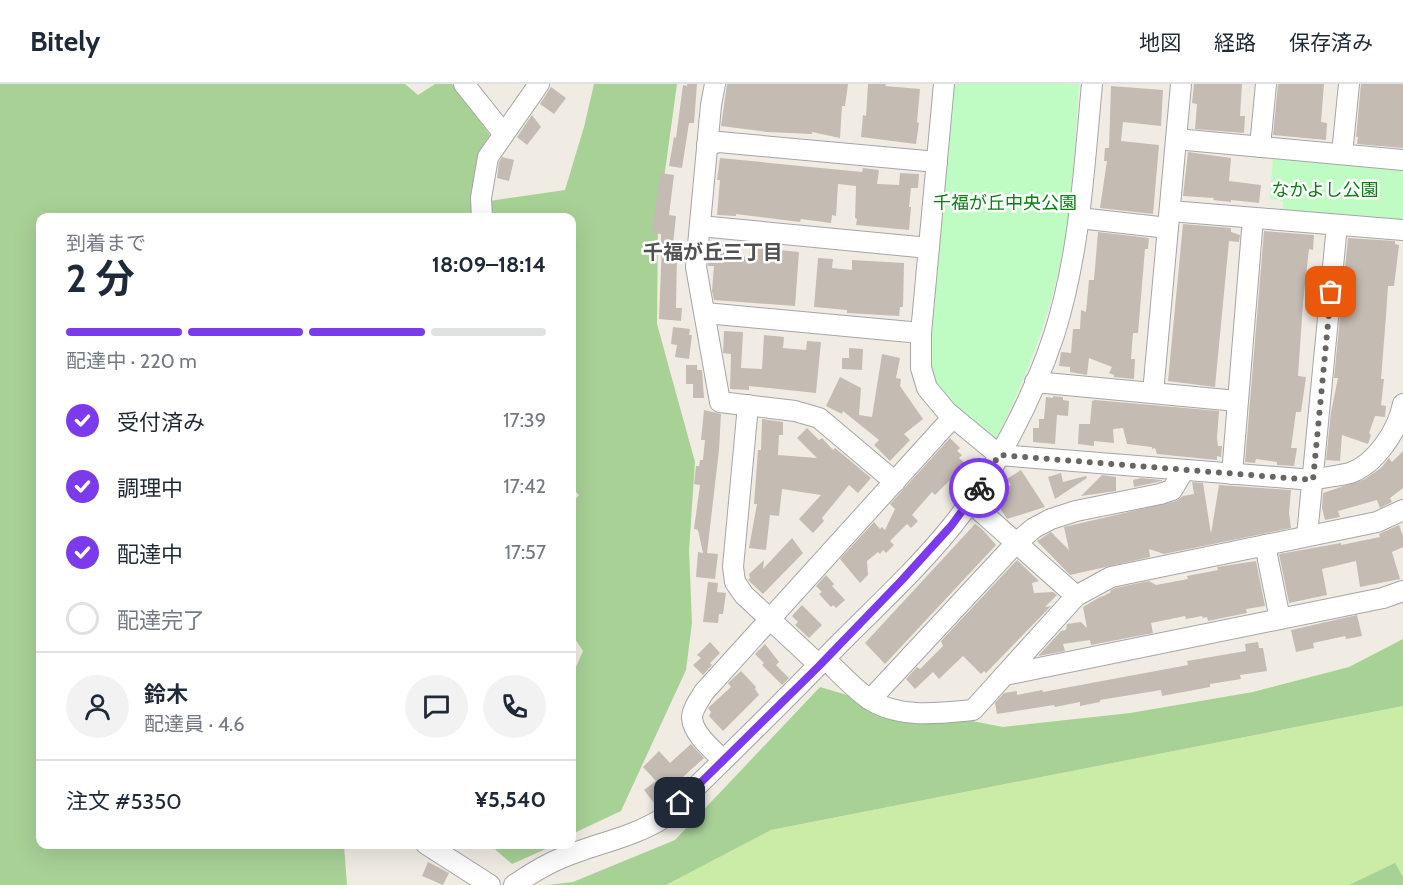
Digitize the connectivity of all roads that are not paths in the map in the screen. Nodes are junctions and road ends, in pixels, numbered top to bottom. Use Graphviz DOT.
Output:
graph roads {
  1 [pos="464,84"];
  2 [pos="539,84"];
  3 [pos="715,84"];
  4 [pos="944,84"];
  5 [pos="1092,84"];
  6 [pos="1181,84"];
  7 [pos="1266,84"];
  8 [pos="1349,84"];
  9 [pos="503,133"];
  10 [pos="1176,139"];
  11 [pos="707,145"];
  12 [pos="1260,147"];
  13 [pos="1342,154"];
  14 [pos="1403,160"];
  15 [pos="937,162"];
  16 [pos="482,213"];
  17 [pos="1079,218"];
  18 [pos="1253,218"];
  19 [pos="1169,219"];
  20 [pos="1337,225"];
  21 [pos="699,226"];
  22 [pos="1403,230"];
  23 [pos="929,248"];
  24 [pos="705,313"];
  25 [pos="921,333"];
  26 [pos="1035,382"];
  27 [pos="1153,393"];
  28 [pos="1237,401"];
  29 [pos="1403,404"];
  30 [pos="748,405"];
  31 [pos="953,417"];
  32 [pos="999,455"];
  33 [pos="1184,470"];
  34 [pos="1232,474"];
  35 [pos="1313,480"];
  36 [pos="895,482"];
  37 [pos="969,501"];
  38 [pos="1403,510"];
  39 [pos="1307,536"];
  40 [pos="1016,543"];
  41 [pos="1265,544"];
  42 [pos="1403,591"];
  43 [pos="1076,596"];
  44 [pos="1280,619"];
  45 [pos="770,620"];
  46 [pos="822,662"];
  47 [pos="1005,675"];
  48 [pos="870,700"];
  49 [pos="723,760"];
  50 [pos="434,849"];
  51 [pos="490,885"];
  52 [pos="514,885"];
  1 -- 9 [label="street"];
  2 -- 9 [label="street"];
  3 -- 11 [label="street"];
  4 -- 15 [label="street"];
  5 -- 17 [label="street"];
  6 -- 10 [label="street"];
  7 -- 12 [label="street"];
  8 -- 13 [label="street"];
  9 -- 16 [label="street"];
  10 -- 12 [label="street"];
  10 -- 19 [label="street"];
  11 -- 15 [label="street"];
  11 -- 21 [label="street"];
  12 -- 13 [label="street"];
  13 -- 14 [label="street"];
  15 -- 23 [label="street"];
  17 -- 19 [label="street"];
  17 -- 26 [label="street"];
  18 -- 19 [label="street"];
  18 -- 20 [label="street"];
  18 -- 28 [label="street"];
  19 -- 27 [label="street"];
  20 -- 22 [label="street"];
  20 -- 35 [label="street"];
  21 -- 23 [label="street"];
  21 -- 24 [label="street"];
  23 -- 25 [label="street"];
  24 -- 25 [label="street"];
  24 -- 30 [label="street"];
  25 -- 31 [label="street"];
  26 -- 27 [label="street"];
  26 -- 32 [label="street"];
  27 -- 28 [label="street"];
  28 -- 34 [label="street"];
  29 -- 35 [label="street"];
  30 -- 36 [label="street"];
  30 -- 45 [label="street"];
  31 -- 32 [label="street"];
  31 -- 36 [label="street"];
  32 -- 33 [label="street"];
  32 -- 37 [label="street"];
  33 -- 34 [label="street"];
  33 -- 40 [label="street"];
  34 -- 35 [label="street"];
  35 -- 39 [label="street"];
  36 -- 45 [label="street"];
  37 -- 40 [label="street"];
  37 -- 46 [label="street"];
  38 -- 39 [label="street"];
  39 -- 41 [label="street"];
  40 -- 43 [label="street"];
  40 -- 48 [label="street"];
  41 -- 43 [label="street"];
  41 -- 44 [label="street"];
  42 -- 44 [label="street"];
  43 -- 47 [label="street"];
  44 -- 47 [label="street"];
  45 -- 46 [label="street"];
  45 -- 49 [label="street"];
  46 -- 48 [label="street"];
  46 -- 49 [label="street"];
  47 -- 48 [label="street"];
  49 -- 52 [label="street"];
  50 -- 51 [label="street"];
}
